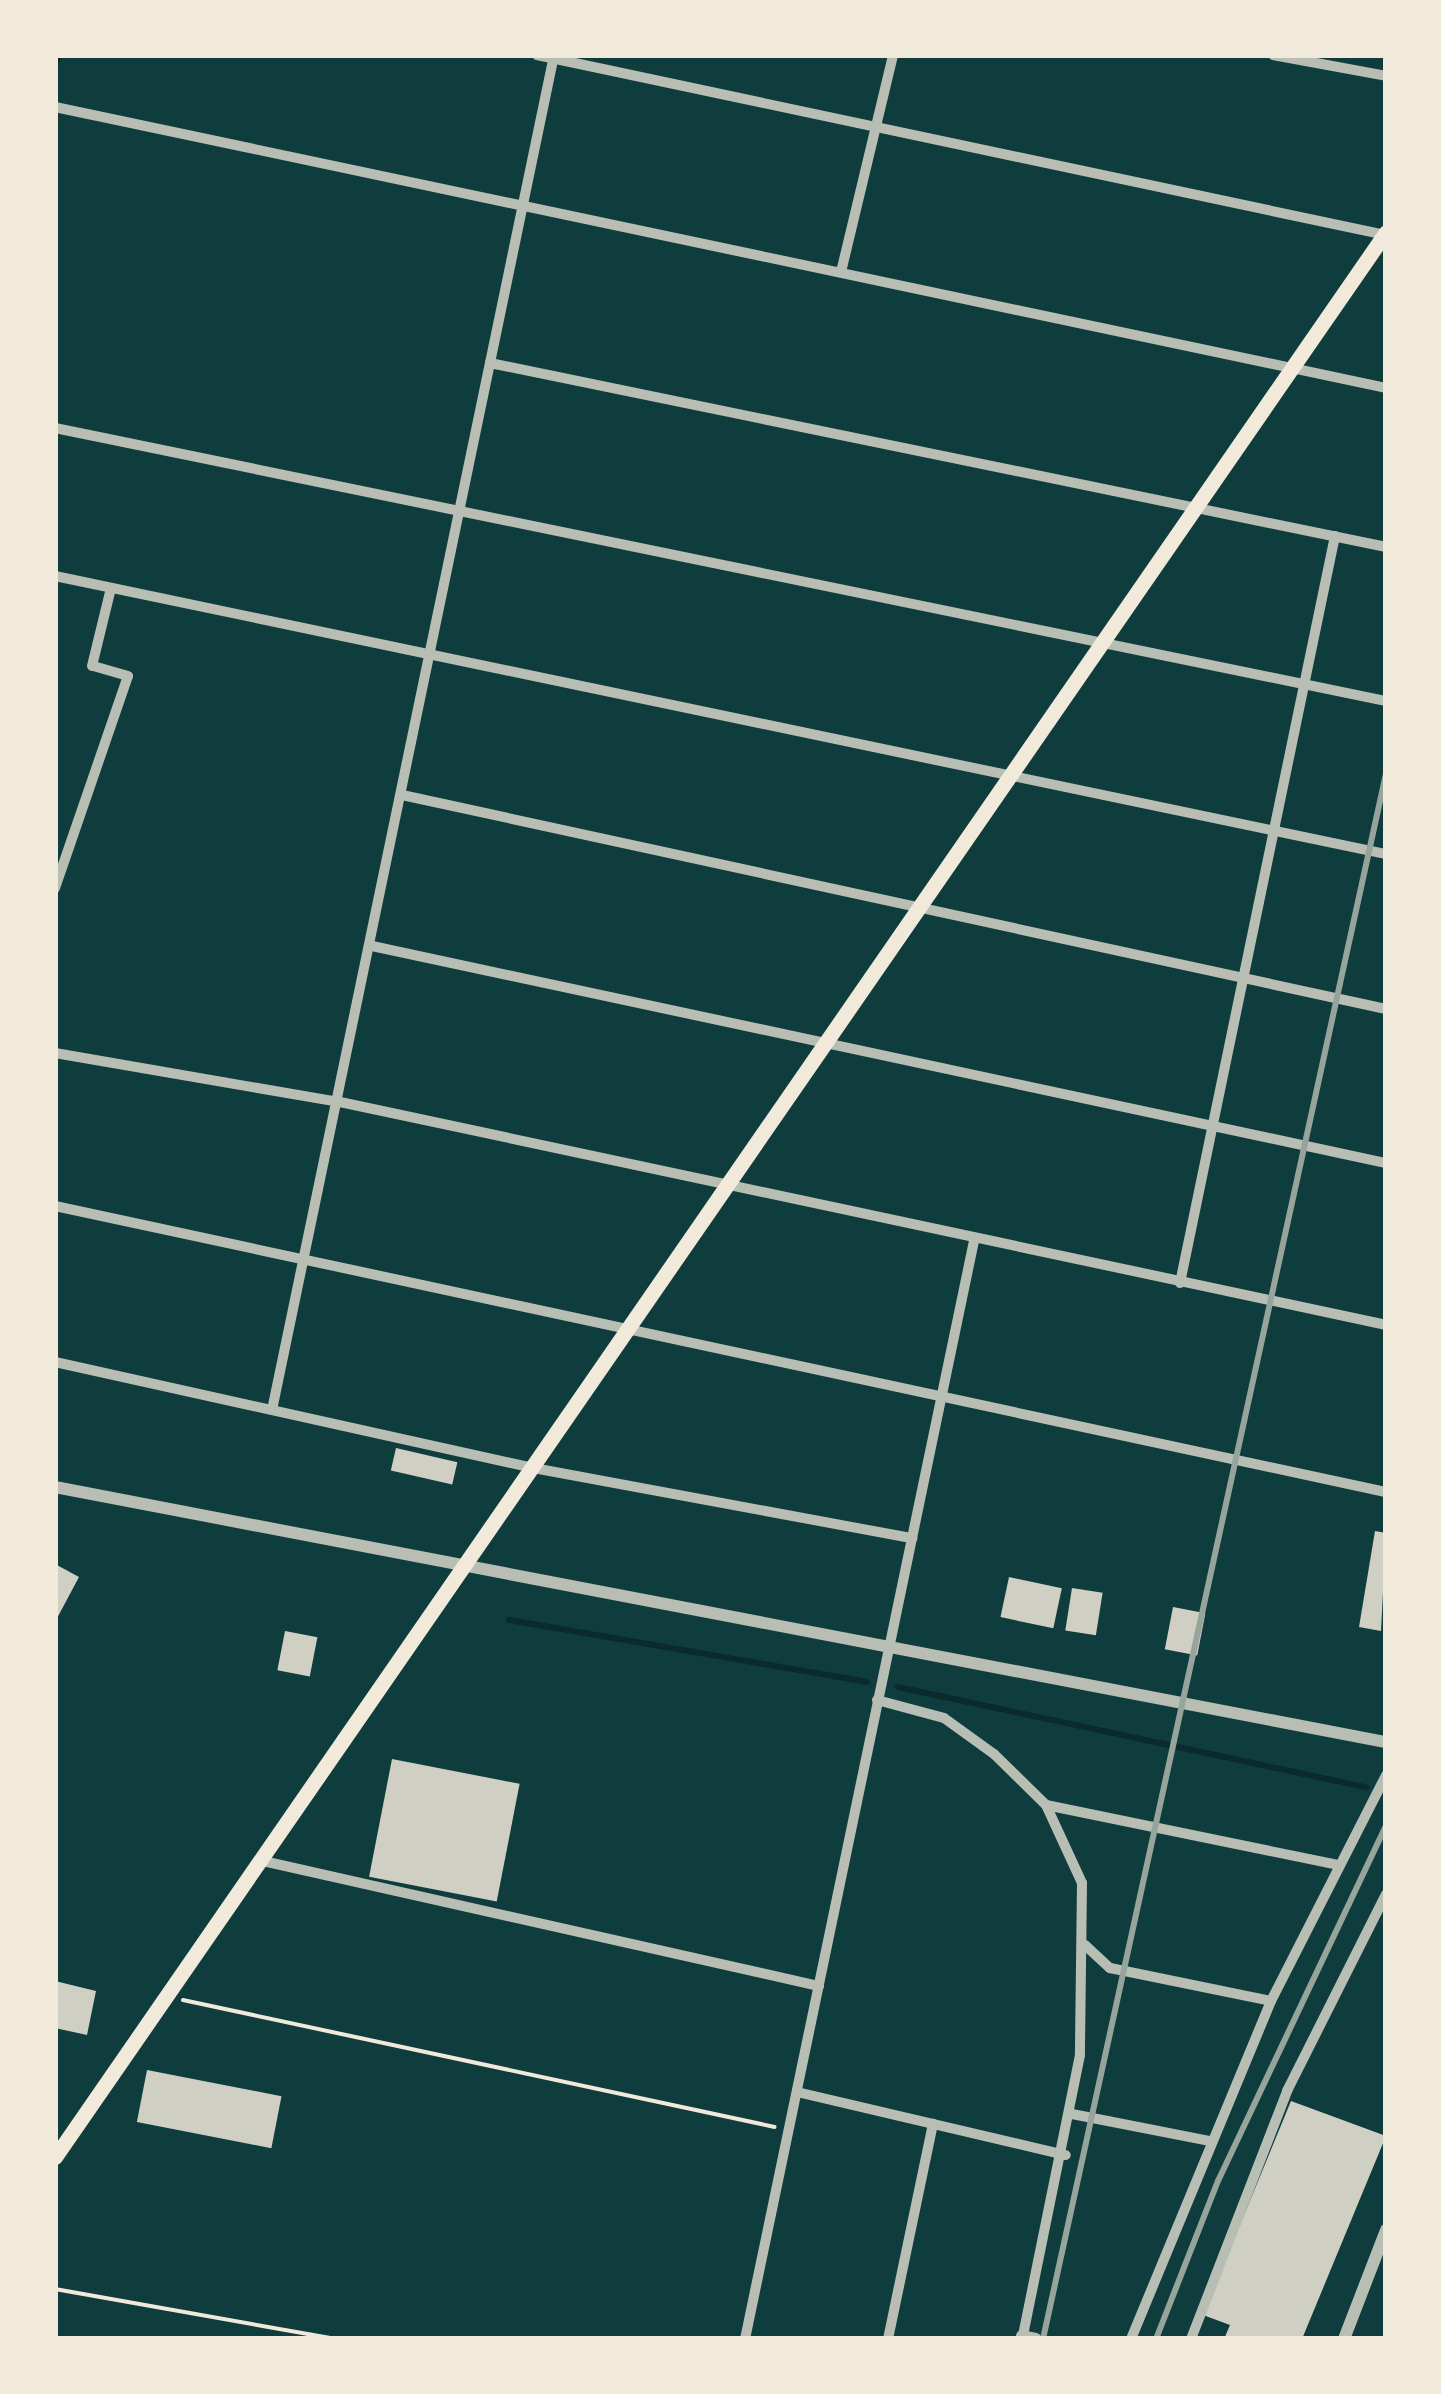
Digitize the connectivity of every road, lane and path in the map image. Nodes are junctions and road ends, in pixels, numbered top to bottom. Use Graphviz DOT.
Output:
graph roads {
  1 [pos="537,55"];
  2 [pos="893,55"];
  3 [pos="1273,55"];
  4 [pos="553,57"];
  5 [pos="1386,76"];
  6 [pos="55,107"];
  7 [pos="877,125"];
  8 [pos="519,206"];
  9 [pos="1385,234"];
  10 [pos="841,272"];
  11 [pos="490,363"];
  12 [pos="1298,370"];
  13 [pos="1386,388"];
  14 [pos="55,428"];
  15 [pos="1198,507"];
  16 [pos="460,513"];
  17 [pos="1336,536"];
  18 [pos="1386,546"];
  19 [pos="55,576"];
  20 [pos="111,588"];
  21 [pos="1105,642"];
  22 [pos="431,654"];
  23 [pos="1306,684"];
  24 [pos="1386,701"];
  25 [pos="1014,775"];
  26 [pos="402,795"];
  27 [pos="1280,832"];
  28 [pos="1386,854"];
  29 [pos="55,888"];
  30 [pos="921,909"];
  31 [pos="372,946"];
  32 [pos="1247,979"];
  33 [pos="1386,1009"];
  34 [pos="827,1044"];
  35 [pos="55,1053"];
  36 [pos="340,1102"];
  37 [pos="1219,1128"];
  38 [pos="1386,1163"];
  39 [pos="728,1188"];
  40 [pos="55,1206"];
  41 [pos="974,1242"];
  42 [pos="306,1263"];
  43 [pos="1180,1283"];
  44 [pos="1386,1325"];
  45 [pos="625,1334"];
  46 [pos="55,1362"];
  47 [pos="942,1396"];
  48 [pos="272,1410"];
  49 [pos="528,1467"];
  50 [pos="55,1487"];
  51 [pos="1386,1492"];
  52 [pos="912,1538"];
  53 [pos="460,1569"];
  54 [pos="890,1643"];
  55 [pos="877,1700"];
  56 [pos="1386,1742"];
  57 [pos="1386,1775"];
  58 [pos="1046,1804"];
  59 [pos="263,1860"];
  60 [pos="1338,1865"];
  61 [pos="1386,1894"];
  62 [pos="1084,1945"];
  63 [pos="819,1986"];
  64 [pos="171,1997"];
  65 [pos="1270,2002"];
  66 [pos="798,2092"];
  67 [pos="1072,2114"];
  68 [pos="933,2124"];
  69 [pos="789,2131"];
  70 [pos="1210,2141"];
  71 [pos="1066,2156"];
  72 [pos="55,2157"];
  73 [pos="1386,2230"];
  74 [pos="55,2289"];
  75 [pos="1027,2338"];
  76 [pos="335,2339"];
  77 [pos="744,2339"];
  78 [pos="888,2339"];
  79 [pos="1131,2339"];
  80 [pos="1191,2339"];
  81 [pos="1344,2339"];
  1 -- 4 [label="street"];
  2 -- 7 [label="street"];
  3 -- 5 [label="street"];
  4 -- 7 [label="street"];
  4 -- 8 [label="street"];
  6 -- 8 [label="street"];
  7 -- 9 [label="street"];
  7 -- 10 [label="street"];
  8 -- 10 [label="street"];
  8 -- 11 [label="street"];
  9 -- 12 [label="highway"];
  10 -- 12 [label="street"];
  11 -- 15 [label="street"];
  11 -- 16 [label="street"];
  12 -- 13 [label="street"];
  12 -- 15 [label="highway"];
  14 -- 16 [label="street"];
  15 -- 17 [label="street"];
  15 -- 21 [label="highway"];
  16 -- 21 [label="street"];
  16 -- 22 [label="street"];
  17 -- 18 [label="street"];
  17 -- 23 [label="street"];
  19 -- 20 [label="street"];
  20 -- 22 [label="street"];
  20 -- 29 [label="street"];
  21 -- 23 [label="street"];
  21 -- 25 [label="highway"];
  22 -- 25 [label="street"];
  22 -- 26 [label="street"];
  23 -- 24 [label="street"];
  23 -- 27 [label="street"];
  25 -- 27 [label="street"];
  25 -- 30 [label="highway"];
  26 -- 30 [label="street"];
  26 -- 31 [label="street"];
  27 -- 28 [label="street"];
  27 -- 32 [label="street"];
  30 -- 32 [label="street"];
  30 -- 34 [label="highway"];
  31 -- 34 [label="street"];
  31 -- 36 [label="street"];
  32 -- 33 [label="street"];
  32 -- 37 [label="street"];
  34 -- 37 [label="street"];
  34 -- 39 [label="highway"];
  35 -- 36 [label="street"];
  36 -- 39 [label="street"];
  36 -- 42 [label="street"];
  37 -- 38 [label="street"];
  37 -- 43 [label="street"];
  39 -- 41 [label="street"];
  39 -- 45 [label="highway"];
  40 -- 42 [label="street"];
  41 -- 43 [label="street"];
  41 -- 47 [label="street"];
  42 -- 45 [label="street"];
  42 -- 48 [label="street"];
  43 -- 44 [label="street"];
  45 -- 47 [label="street"];
  45 -- 49 [label="highway"];
  46 -- 48 [label="street"];
  47 -- 51 [label="street"];
  47 -- 52 [label="street"];
  48 -- 49 [label="street"];
  49 -- 52 [label="street"];
  49 -- 53 [label="highway"];
  50 -- 53 [label="street"];
  52 -- 54 [label="street"];
  53 -- 54 [label="street"];
  53 -- 59 [label="highway"];
  54 -- 55 [label="street"];
  54 -- 56 [label="street"];
  55 -- 58 [label="street"];
  55 -- 63 [label="street"];
  57 -- 60 [label="street"];
  58 -- 60 [label="street"];
  58 -- 62 [label="street"];
  59 -- 63 [label="street"];
  59 -- 64 [label="highway"];
  60 -- 65 [label="street"];
  61 -- 80 [label="street"];
  62 -- 65 [label="street"];
  62 -- 67 [label="street"];
  63 -- 66 [label="street"];
  64 -- 69 [label="path"];
  64 -- 72 [label="highway"];
  65 -- 70 [label="street"];
  66 -- 68 [label="street"];
  66 -- 69 [label="street"];
  67 -- 70 [label="street"];
  67 -- 71 [label="street"];
  68 -- 71 [label="street"];
  68 -- 78 [label="street"];
  69 -- 77 [label="street"];
  70 -- 79 [label="street"];
  71 -- 75 [label="street"];
  73 -- 81 [label="street"];
  74 -- 76 [label="path"];
}
